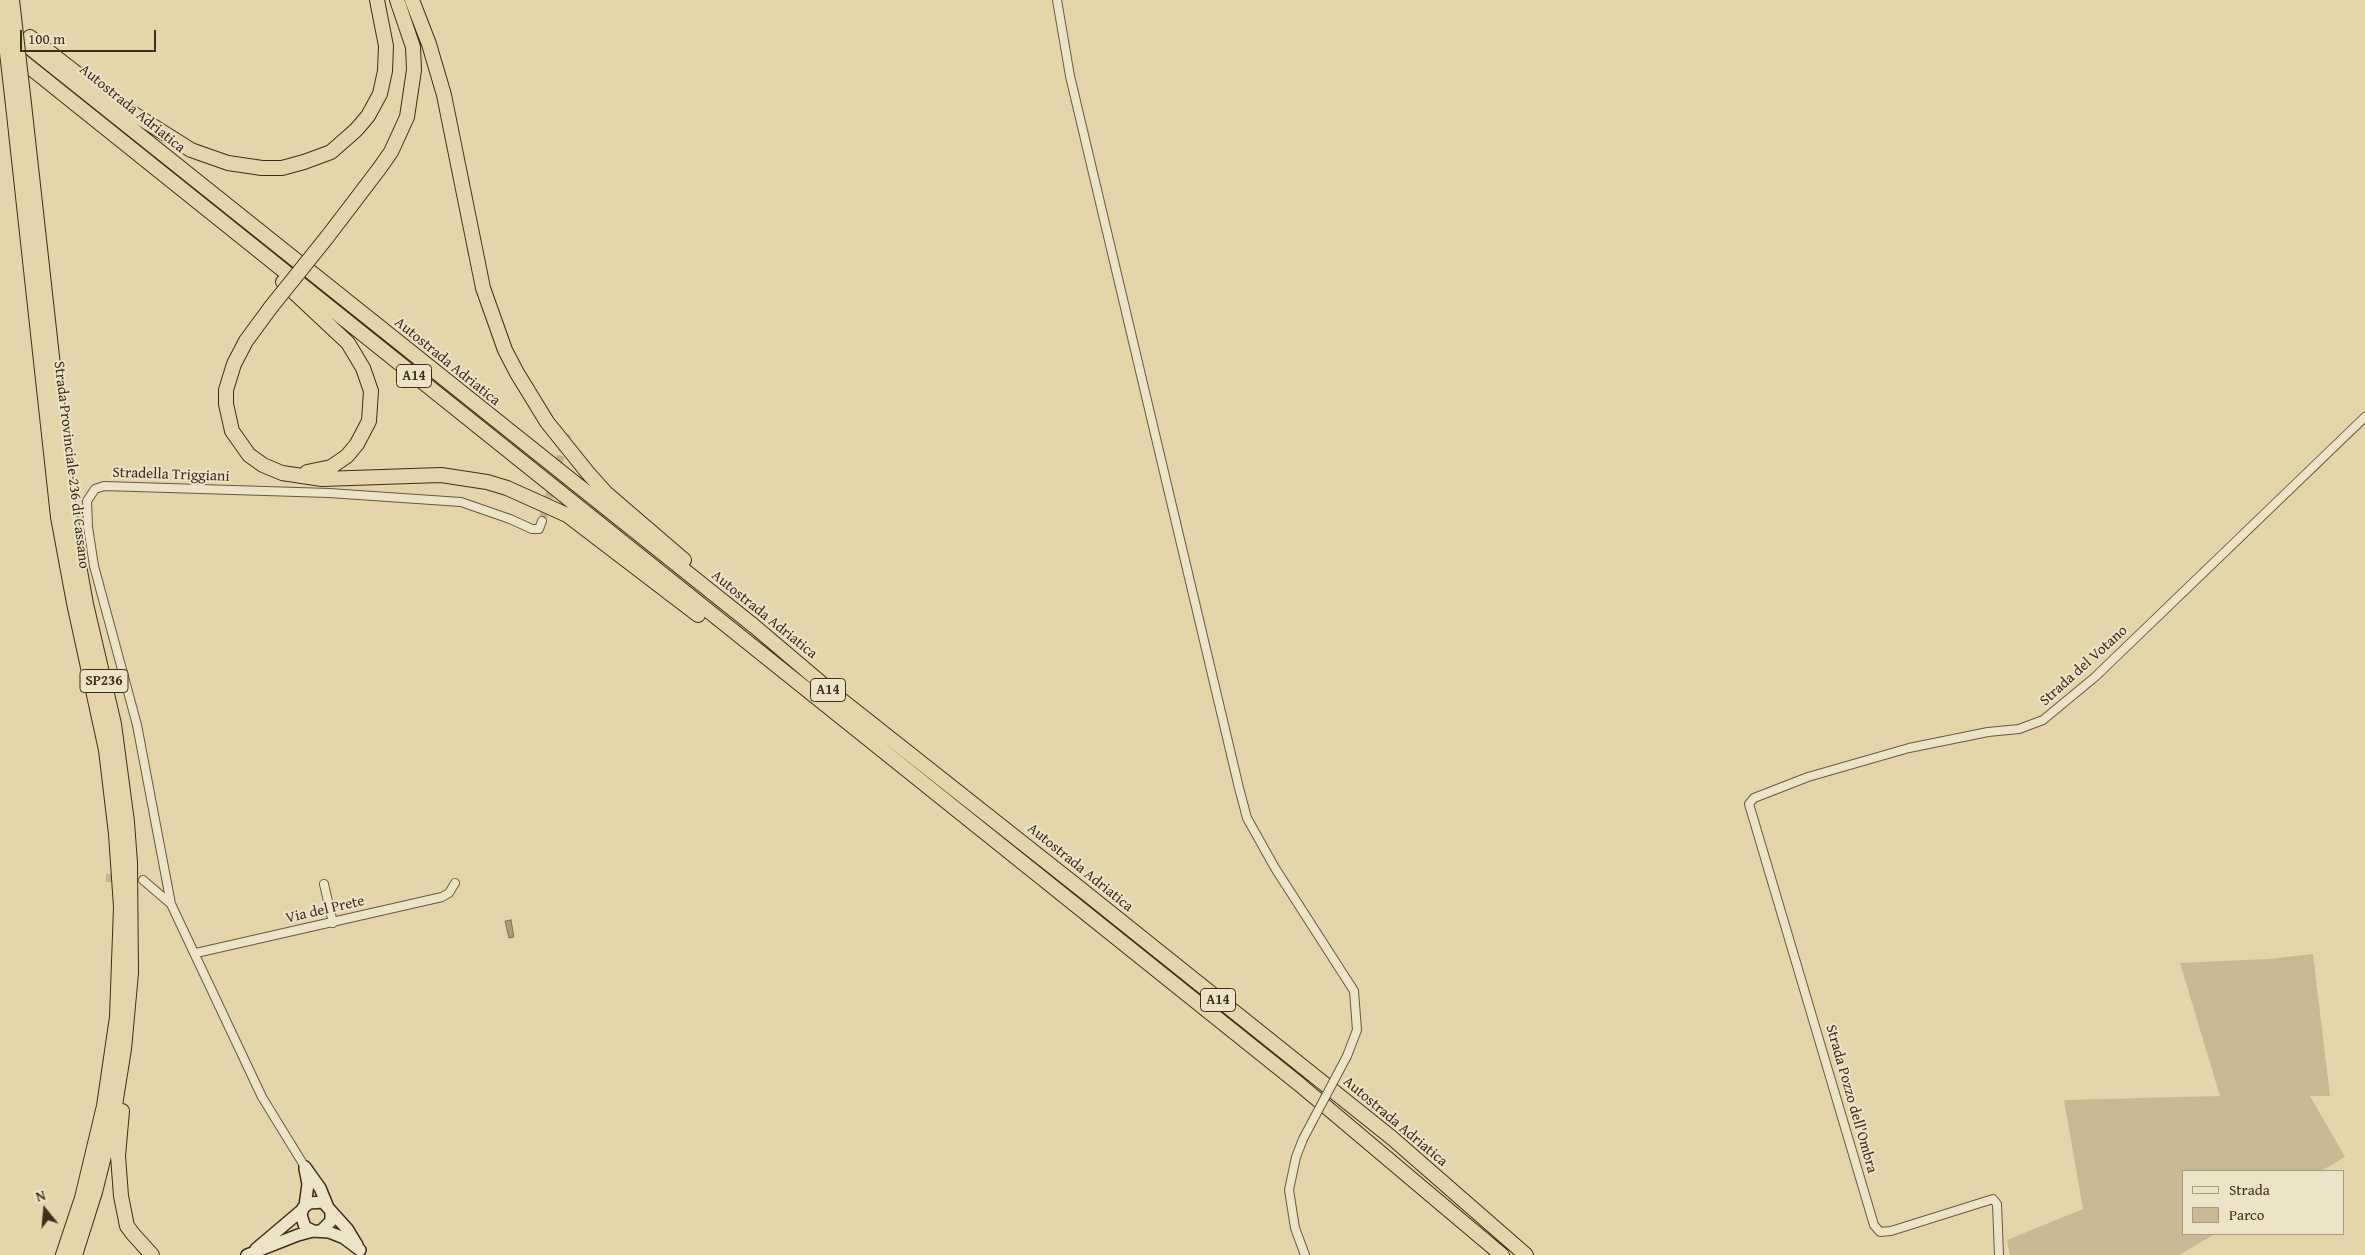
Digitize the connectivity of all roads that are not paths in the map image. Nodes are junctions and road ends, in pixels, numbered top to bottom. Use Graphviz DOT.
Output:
graph roads {
  1 [pos="1,0"];
  2 [pos="12,0"];
  3 [pos="378,0"];
  4 [pos="397,0"];
  5 [pos="412,0"];
  6 [pos="1057,0"];
  7 [pos="0,18"];
  8 [pos="0,24"];
  9 [pos="0,44"];
  10 [pos="19,105"];
  11 [pos="177,186"];
  12 [pos="2365,417"];
  13 [pos="282,473"];
  14 [pos="542,522"];
  15 [pos="754,626"];
  16 [pos="829,709"];
  17 [pos="1749,804"];
  18 [pos="143,880"];
  19 [pos="455,883"];
  20 [pos="324,884"];
  21 [pos="171,904"];
  22 [pos="333,923"];
  23 [pos="196,953"];
  24 [pos="124,1049"];
  25 [pos="305,1168"];
  26 [pos="304,1208"];
  27 [pos="329,1208"];
  28 [pos="317,1231"];
  29 [pos="362,1252"];
  30 [pos="250,1254"];
  31 [pos="63,1255"];
  32 [pos="75,1255"];
  33 [pos="152,1255"];
  34 [pos="1305,1255"];
  35 [pos="1502,1255"];
  36 [pos="1526,1255"];
  37 [pos="1998,1255"];
  1 -- 10 [label="highway, Strada Provinciale 236 di Cassano / SP236, bridge"];
  2 -- 10 [label="highway, Strada Provinciale 236 di Cassano / SP236, bridge"];
  3 -- 7 [label="highway"];
  4 -- 13 [label="highway, A14, bridge"];
  5 -- 15 [label="highway, A14"];
  6 -- 34 [label="street, bridge"];
  8 -- 15 [label="highway, Autostrada Adriatica / A14"];
  9 -- 11 [label="highway, Autostrada Adriatica / A14"];
  10 -- 24 [label="highway, Strada Provinciale 236 di Cassano / SP236"];
  10 -- 31 [label="highway, Strada Provinciale 236 di Cassano / SP236"];
  11 -- 13 [label="highway, A14"];
  11 -- 16 [label="highway, Autostrada Adriatica / A14"];
  12 -- 17 [label="street, Strada del Votano"];
  13 -- 16 [label="highway, A14"];
  14 -- 21 [label="street, Stradella Triggiani"];
  15 -- 36 [label="highway, Autostrada Adriatica / A14"];
  16 -- 35 [label="highway, Autostrada Adriatica / A14"];
  17 -- 37 [label="street, Strada Pozzo dell'Ombra"];
  18 -- 21 [label="street"];
  19 -- 22 [label="street, Via del Prete"];
  20 -- 22 [label="street"];
  21 -- 23 [label="street"];
  22 -- 23 [label="street, Via del Prete"];
  23 -- 25 [label="street"];
  24 -- 32 [label="highway, Strada Provinciale 236 di Cassano / SP236"];
  24 -- 33 [label="highway"];
  25 -- 26 [label="main road"];
  25 -- 27 [label="main road"];
  26 -- 27 [label="main road"];
  26 -- 28 [label="main road"];
  26 -- 30 [label="main road"];
  27 -- 28 [label="main road"];
  27 -- 29 [label="main road"];
  28 -- 29 [label="main road"];
  28 -- 30 [label="main road"];
}
